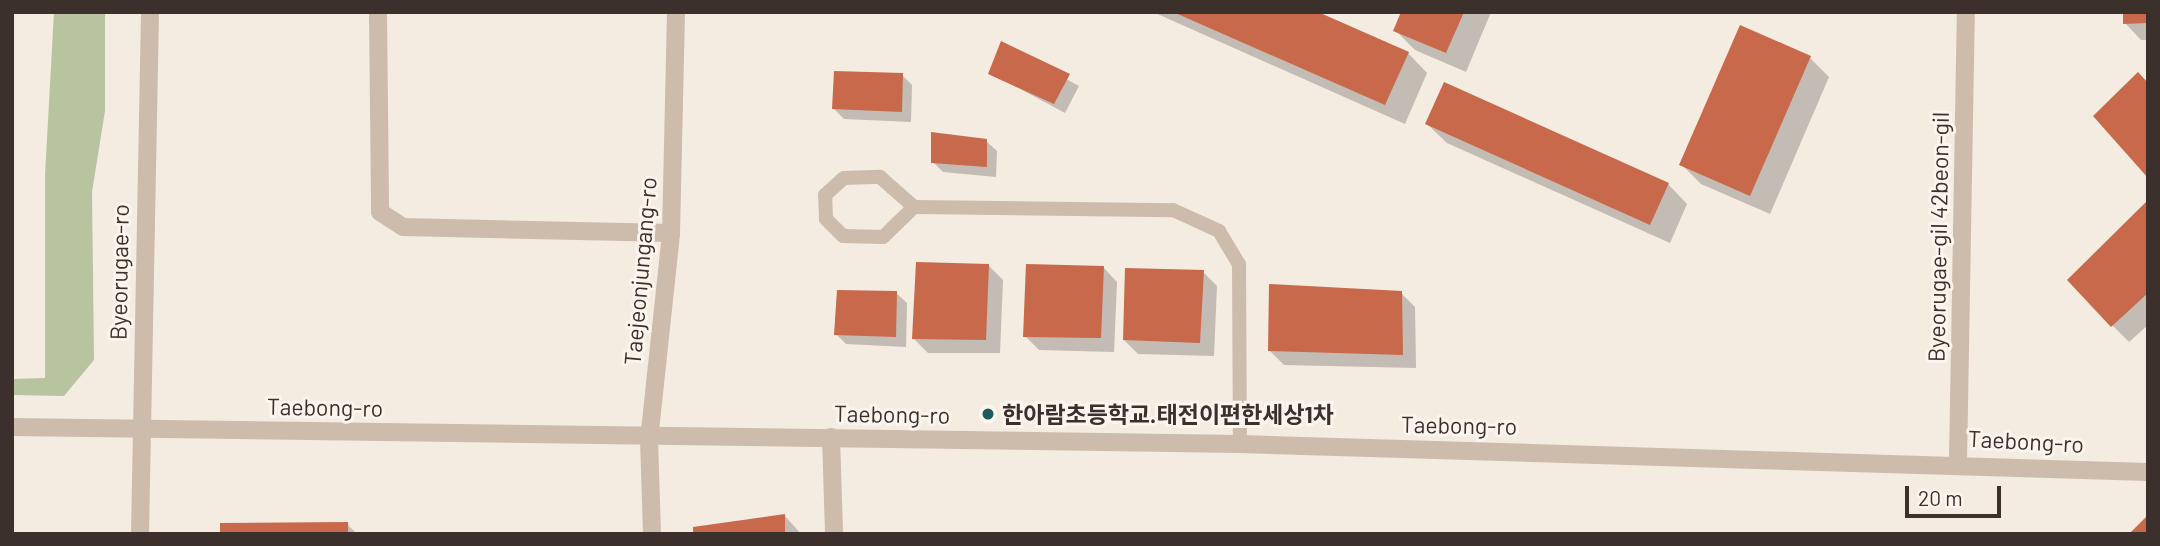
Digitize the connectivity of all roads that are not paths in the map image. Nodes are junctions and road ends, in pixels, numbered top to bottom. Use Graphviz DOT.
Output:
graph roads {
  1 [pos="150,12"];
  2 [pos="378,12"];
  3 [pos="676,12"];
  4 [pos="1966,12"];
  5 [pos="914,207"];
  6 [pos="671,233"];
  7 [pos="12,427"];
  8 [pos="140,427"];
  9 [pos="831,437"];
  10 [pos="649,440"];
  11 [pos="1241,444"];
  12 [pos="1958,463"];
  13 [pos="2148,472"];
  14 [pos="140,534"];
  15 [pos="652,534"];
  16 [pos="834,534"];
  1 -- 8 [label="street, Byeorugae-ro"];
  2 -- 6 [label="street"];
  3 -- 6 [label="street, Taejeonjungang-ro"];
  4 -- 12 [label="street, Byeorugae-gil 42beon-gil"];
  5 -- 5 [label="lane"];
  5 -- 11 [label="lane"];
  6 -- 10 [label="street, Taejeonjungang-ro"];
  7 -- 8 [label="street, Taebong-ro"];
  8 -- 10 [label="street, Taebong-ro"];
  8 -- 14 [label="street, Byeorugae-ro"];
  9 -- 10 [label="street, Taebong-ro"];
  9 -- 11 [label="street, Taebong-ro"];
  9 -- 16 [label="street"];
  10 -- 15 [label="street, Taejeonjungang-ro"];
  11 -- 12 [label="street, Taebong-ro"];
  12 -- 13 [label="street, Taebong-ro"];
}
